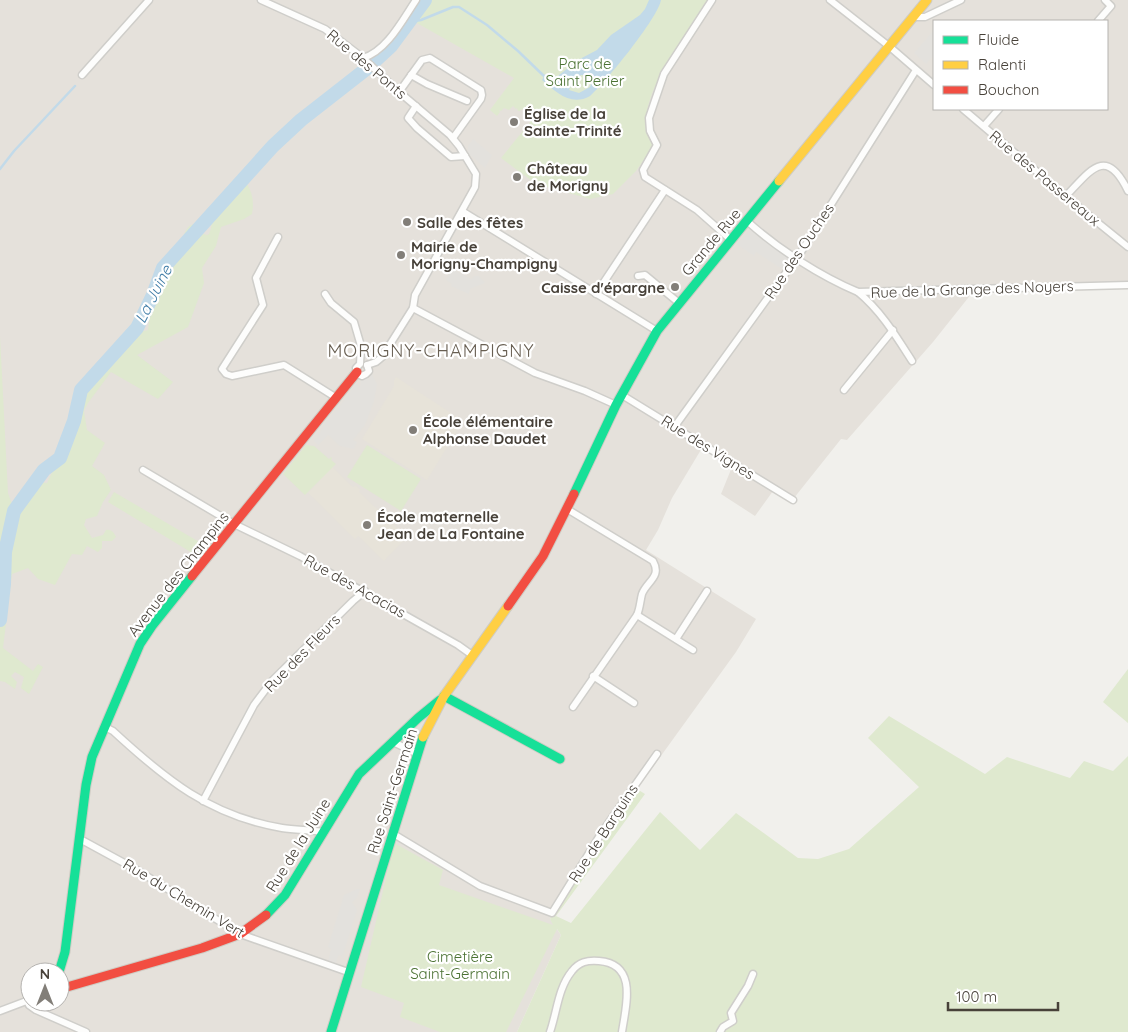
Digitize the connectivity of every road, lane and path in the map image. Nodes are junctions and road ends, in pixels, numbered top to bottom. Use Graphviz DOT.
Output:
graph roads {
  1 [pos="149,0"];
  2 [pos="261,0"];
  3 [pos="416,0"];
  4 [pos="712,0"];
  5 [pos="830,0"];
  6 [pos="927,0"];
  7 [pos="961,0"];
  8 [pos="1105,0"];
  9 [pos="913,18"];
  10 [pos="1099,20"];
  11 [pos="890,47"];
  12 [pos="364,59"];
  13 [pos="916,70"];
  14 [pos="82,75"];
  15 [pos="411,75"];
  16 [pos="933,84"];
  17 [pos="399,92"];
  18 [pos="468,101"];
  19 [pos="416,106"];
  20 [pos="964,110"];
  21 [pos="998,110"];
  22 [pos="984,126"];
  23 [pos="453,138"];
  24 [pos="465,156"];
  25 [pos="476,174"];
  26 [pos="664,190"];
  27 [pos="1128,191"];
  28 [pos="1066,196"];
  29 [pos="462,211"];
  30 [pos="746,221"];
  31 [pos="278,237"];
  32 [pos="730,240"];
  33 [pos="1128,247"];
  34 [pos="796,258"];
  35 [pos="638,276"];
  36 [pos="1128,285"];
  37 [pos="858,292"];
  38 [pos="325,294"];
  39 [pos="596,294"];
  40 [pos="679,303"];
  41 [pos="413,308"];
  42 [pos="893,330"];
  43 [pos="657,331"];
  44 [pos="912,361"];
  45 [pos="361,367"];
  46 [pos="844,390"];
  47 [pos="622,395"];
  48 [pos="335,397"];
  49 [pos="616,405"];
  50 [pos="675,426"];
  51 [pos="143,470"];
  52 [pos="583,475"];
  53 [pos="794,500"];
  54 [pos="567,509"];
  55 [pos="234,524"];
  56 [pos="365,591"];
  57 [pos="708,591"];
  58 [pos="637,614"];
  59 [pos="676,639"];
  60 [pos="693,650"];
  61 [pos="472,655"];
  62 [pos="593,676"];
  63 [pos="444,696"];
  64 [pos="634,703"];
  65 [pos="573,707"];
  66 [pos="105,727"];
  67 [pos="392,742"];
  68 [pos="416,753"];
  69 [pos="657,754"];
  70 [pos="560,759"];
  71 [pos="203,800"];
  72 [pos="324,832"];
  73 [pos="392,832"];
  74 [pos="80,839"];
  75 [pos="240,934"];
  76 [pos="62,962"];
  77 [pos="348,972"];
  78 [pos="753,974"];
  79 [pos="70,985"];
  80 [pos="20,1003"];
  81 [pos="0,1011"];
  82 [pos="41,1012"];
  83 [pos="86,1032"];
  84 [pos="331,1032"];
  85 [pos="550,1032"];
  86 [pos="622,1032"];
  87 [pos="720,1032"];
  1 -- 14 [label="street"];
  2 -- 12 [label="street, Rue des Ponts"];
  3 -- 12 [label="street"];
  4 -- 26 [label="street"];
  5 -- 11 [label="street"];
  6 -- 9 [label="street, Grande Rue"];
  7 -- 9 [label="street"];
  8 -- 10 [label="street"];
  9 -- 11 [label="street, Grande Rue"];
  11 -- 13 [label="street"];
  11 -- 30 [label="street, Grande Rue"];
  12 -- 17 [label="street, Rue des Ponts"];
  13 -- 16 [label="street"];
  13 -- 34 [label="street, Rue des Ouches"];
  15 -- 17 [label="street"];
  15 -- 18 [label="street"];
  15 -- 23 [label="street"];
  17 -- 19 [label="street, Rue des Ponts"];
  19 -- 23 [label="street, Rue des Ponts"];
  19 -- 24 [label="street, Rue des Ponts"];
  20 -- 22 [label="street, Rue des Passereaux"];
  21 -- 22 [label="street"];
  22 -- 28 [label="street, Rue des Passereaux"];
  23 -- 24 [label="street, Rue des Ponts"];
  24 -- 25 [label="street, Rue des Ponts"];
  25 -- 29 [label="street, Avenue des Champins"];
  26 -- 32 [label="street"];
  26 -- 39 [label="street"];
  27 -- 28 [label="street"];
  28 -- 33 [label="street, Rue des Passereaux"];
  29 -- 39 [label="street"];
  29 -- 41 [label="street, Avenue des Champins"];
  30 -- 32 [label="street, Grande Rue"];
  30 -- 34 [label="street, Rue de la Grange des Noyers"];
  31 -- 48 [label="street"];
  32 -- 40 [label="street, Grande Rue"];
  34 -- 37 [label="street, Rue de la Grange des Noyers"];
  34 -- 50 [label="street, Rue des Ouches"];
  35 -- 40 [label="street"];
  36 -- 37 [label="street, Rue de la Grange des Noyers"];
  37 -- 42 [label="street"];
  38 -- 45 [label="street"];
  39 -- 43 [label="street"];
  40 -- 43 [label="street, Grande Rue"];
  41 -- 45 [label="street, Avenue des Champins"];
  41 -- 49 [label="street"];
  42 -- 44 [label="street"];
  42 -- 46 [label="street"];
  43 -- 47 [label="street, Grande Rue"];
  45 -- 48 [label="street, Avenue des Champins"];
  47 -- 49 [label="street, Grande Rue"];
  47 -- 50 [label="street, Rue des Vignes"];
  48 -- 55 [label="street, Avenue des Champins"];
  49 -- 52 [label="street, Grande Rue"];
  50 -- 53 [label="street, Rue des Vignes"];
  51 -- 55 [label="street, Rue des Acacias"];
  52 -- 54 [label="street, Rue Saint-Germain"];
  54 -- 58 [label="street"];
  54 -- 61 [label="street, Rue Saint-Germain"];
  55 -- 56 [label="street, Rue des Acacias"];
  55 -- 66 [label="street, Avenue des Champins"];
  56 -- 61 [label="street, Rue des Acacias"];
  56 -- 71 [label="street, Rue des Fleurs"];
  57 -- 59 [label="street"];
  58 -- 59 [label="street"];
  58 -- 62 [label="street"];
  59 -- 60 [label="street"];
  61 -- 63 [label="street, Rue Saint-Germain"];
  62 -- 64 [label="street"];
  62 -- 65 [label="street"];
  63 -- 67 [label="street, Rue de la Juine"];
  63 -- 68 [label="street, Rue Saint-Germain"];
  63 -- 70 [label="street"];
  66 -- 71 [label="street"];
  66 -- 74 [label="street, Avenue des Champins"];
  67 -- 68 [label="street"];
  67 -- 72 [label="street, Rue de la Juine"];
  68 -- 73 [label="street, Rue Saint-Germain"];
  69 -- 73 [label="street, Rue de Barguins"];
  71 -- 72 [label="street"];
  72 -- 75 [label="street, Rue de la Juine"];
  73 -- 77 [label="street, Rue Saint-Germain"];
  74 -- 75 [label="street, Rue du Chemin Vert"];
  74 -- 76 [label="street, Avenue des Champins"];
  75 -- 77 [label="street, Rue du Chemin Vert"];
  75 -- 79 [label="street, Rue de la Juine"];
  77 -- 84 [label="street, Rue Saint-Germain"];
  78 -- 87 [label="street"];
  80 -- 81 [label="street"];
  82 -- 83 [label="street"];
  85 -- 86 [label="street"];
}
